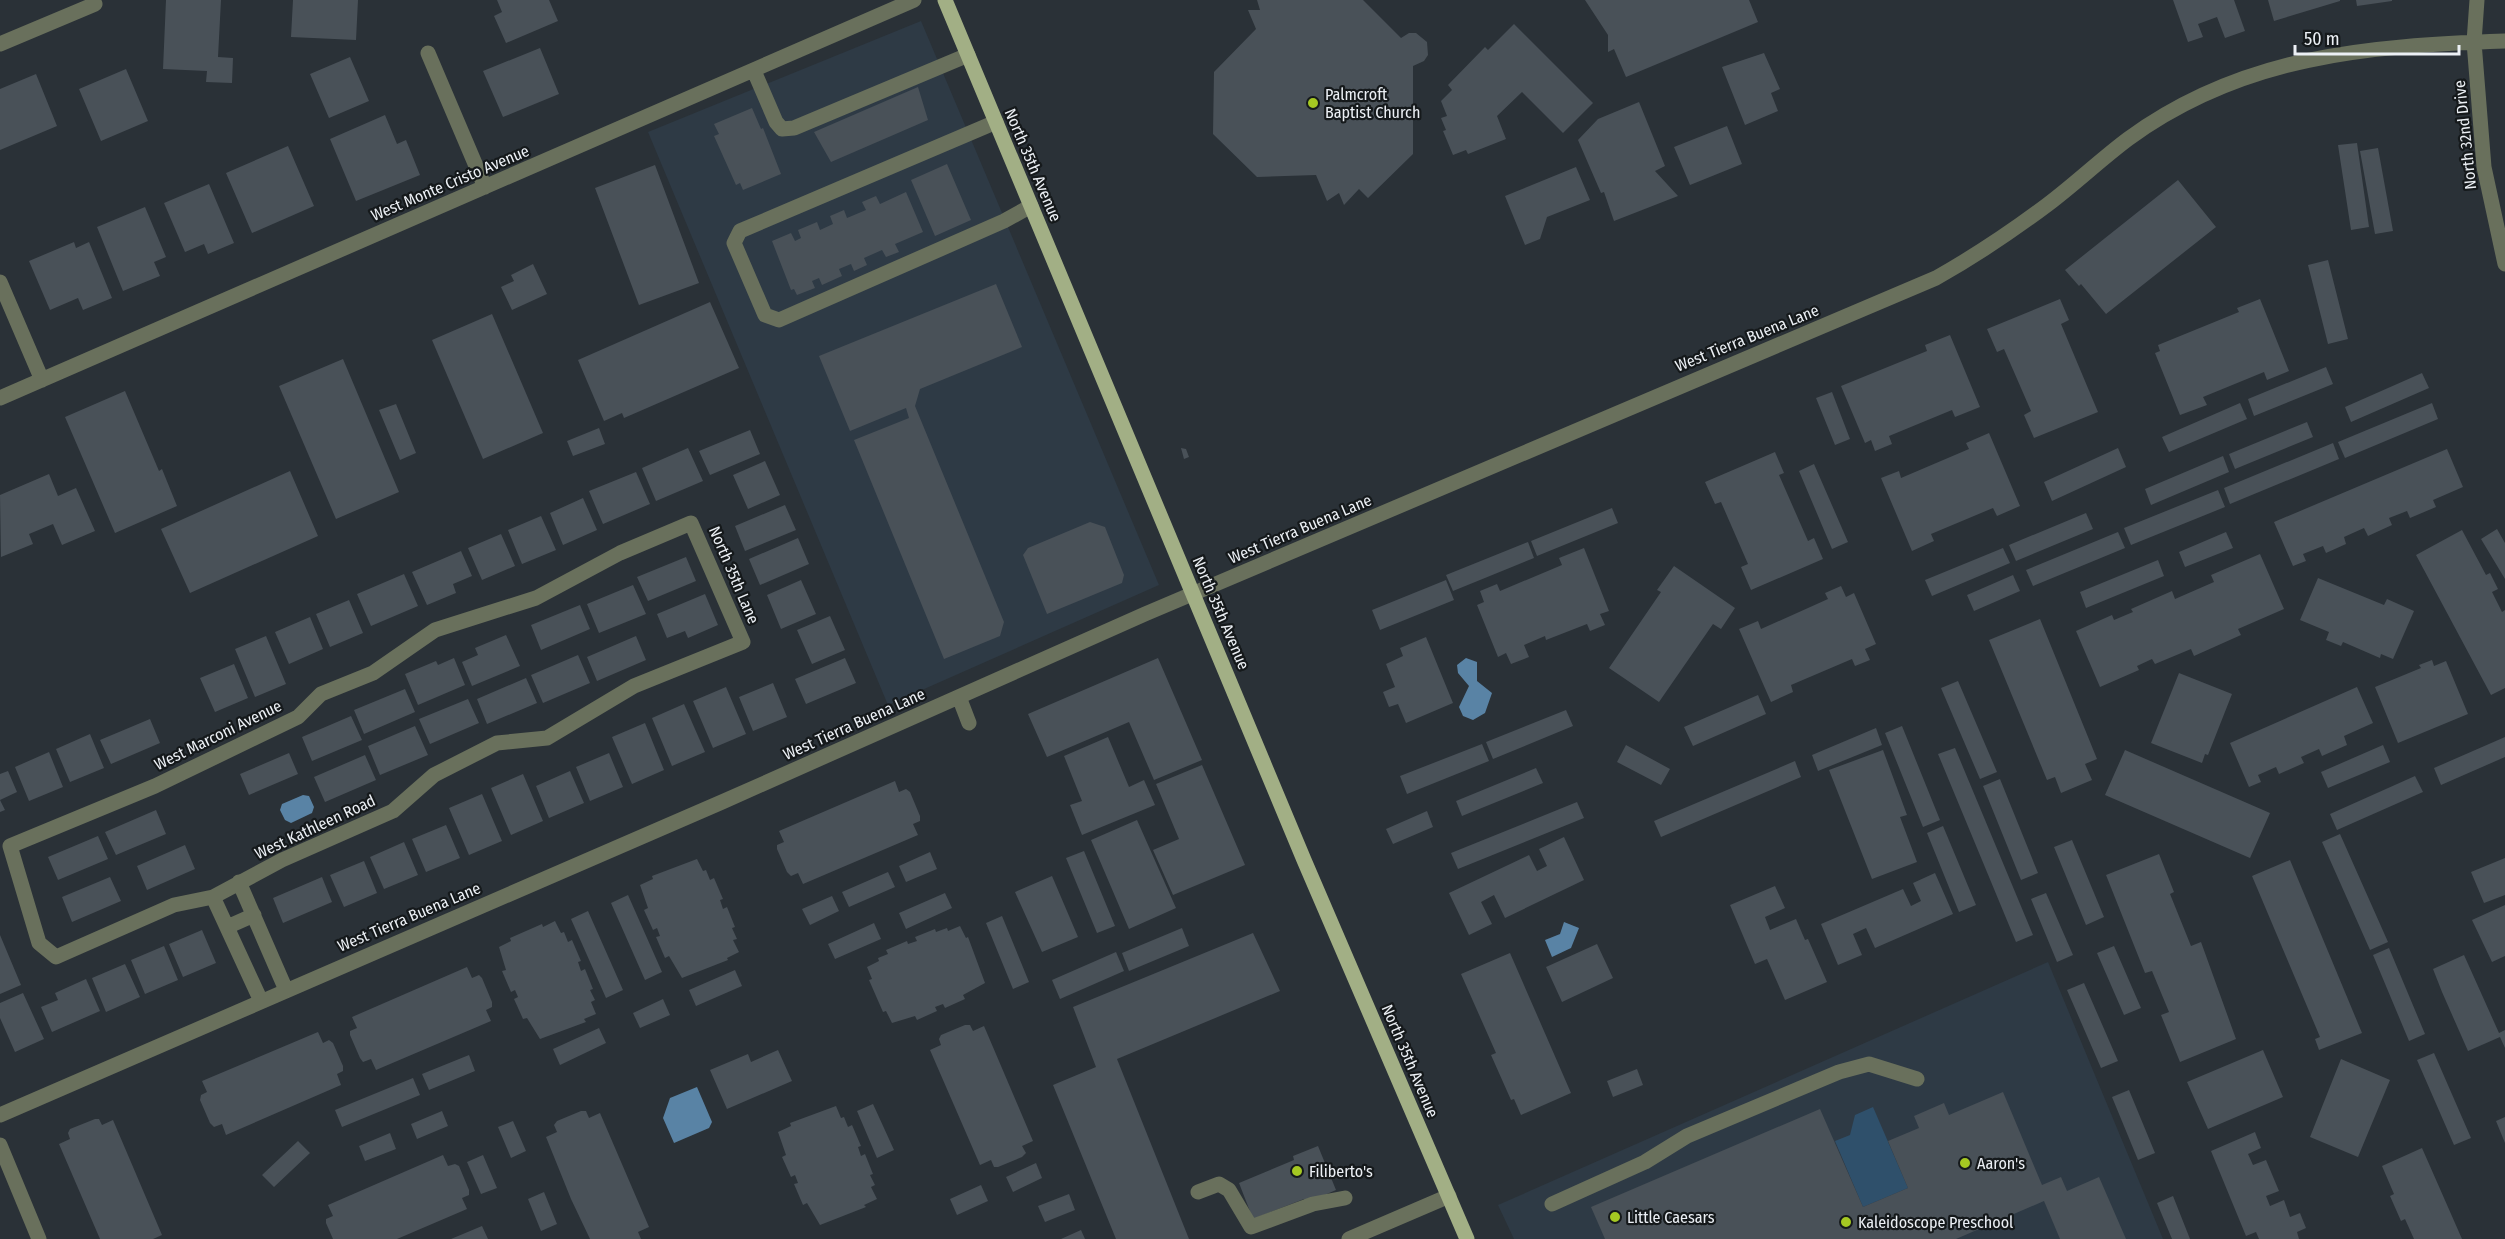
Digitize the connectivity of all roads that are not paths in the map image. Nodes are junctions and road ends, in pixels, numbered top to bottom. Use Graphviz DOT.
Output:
graph roads {
  1 [pos="914,0"];
  2 [pos="945,0"];
  3 [pos="2477,0"];
  4 [pos="95,4"];
  5 [pos="2505,41"];
  6 [pos="2474,42"];
  7 [pos="0,44"];
  8 [pos="428,53"];
  9 [pos="968,55"];
  10 [pos="754,71"];
  11 [pos="996,122"];
  12 [pos="485,187"];
  13 [pos="1031,206"];
  14 [pos="2505,264"];
  15 [pos="0,282"];
  16 [pos="42,380"];
  17 [pos="0,398"];
  18 [pos="692,523"];
  19 [pos="1193,594"];
  20 [pos="743,642"];
  21 [pos="959,697"];
  22 [pos="969,723"];
  23 [pos="239,882"];
  24 [pos="213,897"];
  25 [pos="254,915"];
  26 [pos="227,927"];
  27 [pos="56,957"];
  28 [pos="286,990"];
  29 [pos="261,1001"];
  30 [pos="1917,1079"];
  31 [pos="0,1115"];
  32 [pos="0,1145"];
  33 [pos="1198,1192"];
  34 [pos="1449,1196"];
  35 [pos="1345,1198"];
  36 [pos="1552,1204"];
  37 [pos="39,1239"];
  38 [pos="1349,1239"];
  39 [pos="1467,1239"];
  1 -- 10 [label="street, West Monte Cristo Avenue"];
  2 -- 9 [label="main road, North 35th Avenue"];
  3 -- 6 [label="street, North 32nd Drive"];
  4 -- 7 [label="street"];
  5 -- 6 [label="street, West Tierra Buena Lane"];
  6 -- 14 [label="street, North 32nd Drive"];
  6 -- 19 [label="street, West Tierra Buena Lane"];
  8 -- 12 [label="street"];
  9 -- 10 [label="street"];
  9 -- 11 [label="main road, North 35th Avenue"];
  10 -- 12 [label="street, West Monte Cristo Avenue"];
  11 -- 13 [label="main road, North 35th Avenue"];
  11 -- 13 [label="street"];
  12 -- 16 [label="street, West Monte Cristo Avenue"];
  13 -- 19 [label="main road, North 35th Avenue"];
  15 -- 16 [label="street"];
  16 -- 17 [label="street, West Monte Cristo Avenue"];
  18 -- 20 [label="street, North 35th Lane"];
  18 -- 27 [label="street, West Marconi Avenue"];
  19 -- 21 [label="street, West Tierra Buena Lane"];
  19 -- 34 [label="main road, North 35th Avenue"];
  20 -- 23 [label="street, West Kathleen Road"];
  21 -- 22 [label="street"];
  21 -- 28 [label="street, West Tierra Buena Lane"];
  23 -- 24 [label="street, West Kathleen Road"];
  23 -- 25 [label="street"];
  24 -- 26 [label="street"];
  24 -- 27 [label="street, West Kathleen Road"];
  25 -- 26 [label="street"];
  25 -- 28 [label="street"];
  26 -- 29 [label="street"];
  28 -- 29 [label="street, West Tierra Buena Lane"];
  29 -- 31 [label="street, West Tierra Buena Lane"];
  30 -- 36 [label="street"];
  32 -- 37 [label="street"];
  33 -- 35 [label="street"];
  34 -- 38 [label="street"];
  34 -- 39 [label="main road, North 35th Avenue"];
}
